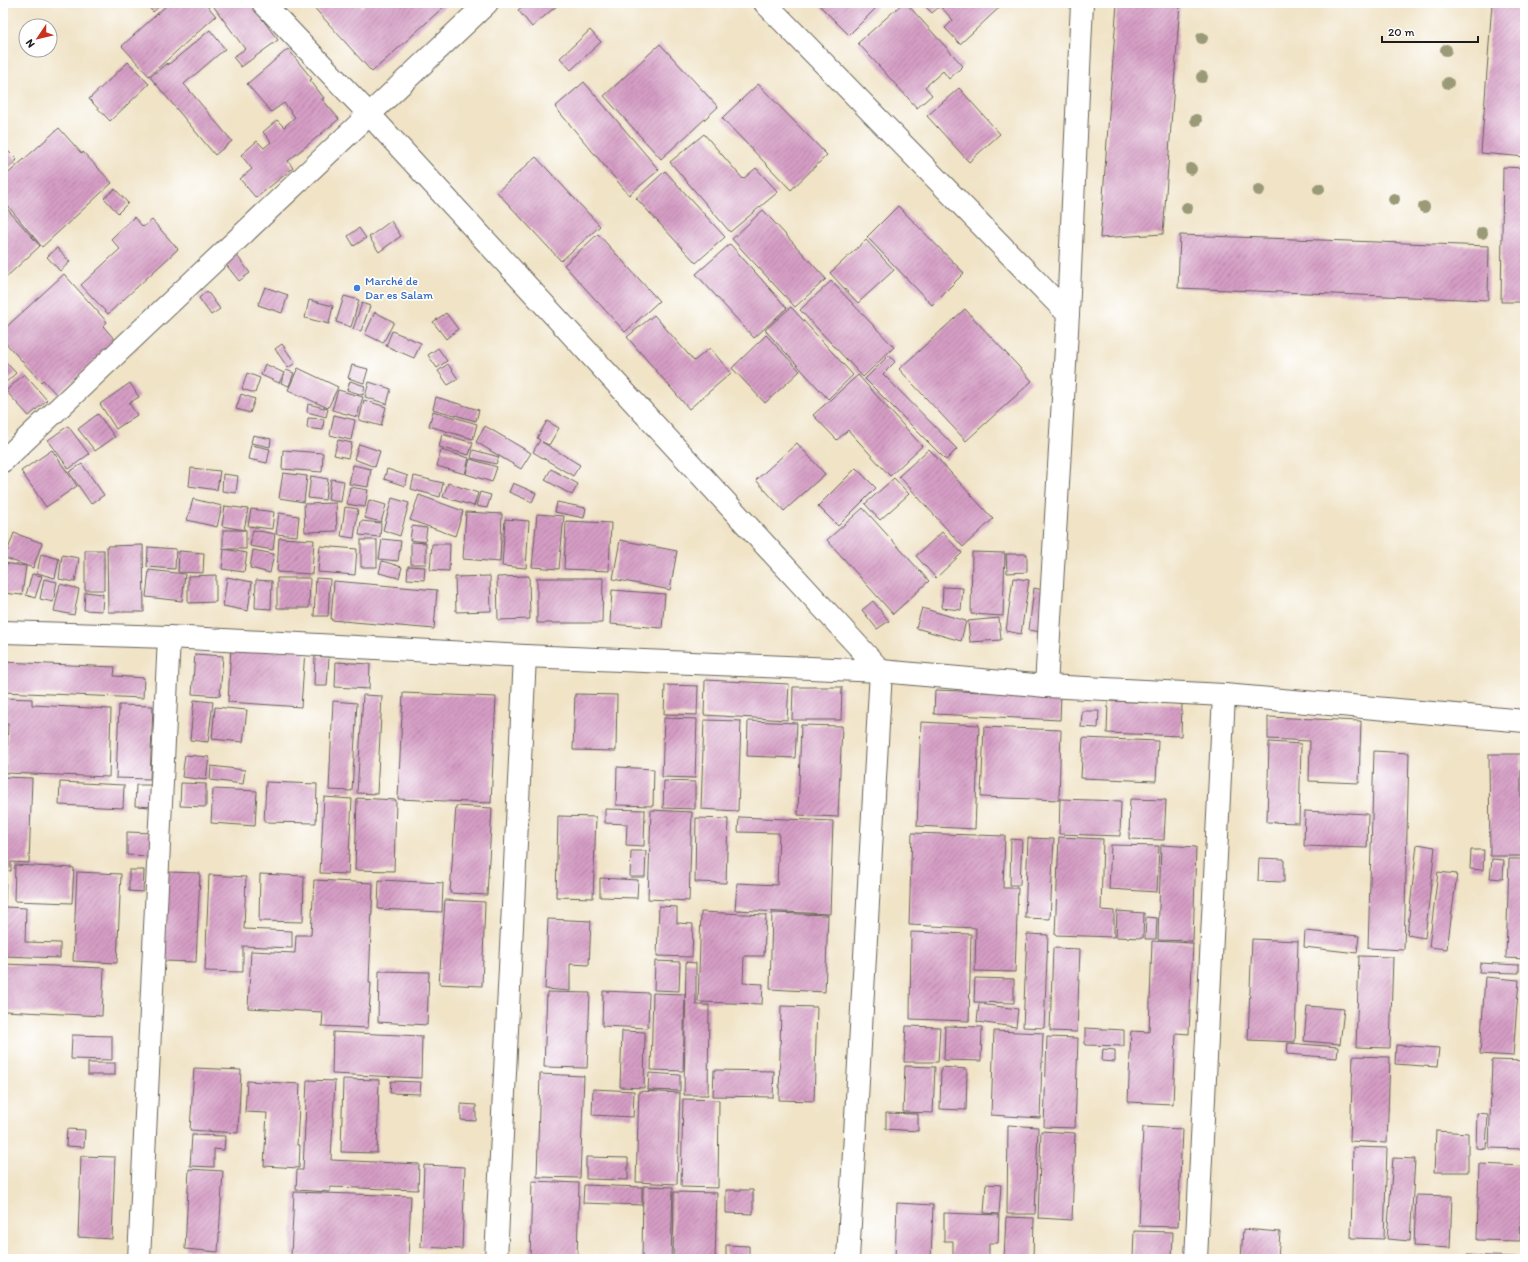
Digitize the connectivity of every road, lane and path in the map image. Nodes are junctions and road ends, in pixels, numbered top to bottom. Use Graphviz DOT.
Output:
graph roads {
  1 [pos="263,3"];
  2 [pos="487,3"];
  3 [pos="765,3"];
  4 [pos="1082,3"];
  5 [pos="369,114"];
  6 [pos="1068,314"];
  7 [pos="3,461"];
  8 [pos="3,632"];
  9 [pos="169,637"];
  10 [pos="525,656"];
  11 [pos="881,671"];
  12 [pos="1046,686"];
  13 [pos="1224,695"];
  14 [pos="1525,721"];
  15 [pos="139,1259"];
  16 [pos="496,1259"];
  17 [pos="848,1259"];
  18 [pos="1196,1259"];
  1 -- 5 [label="street"];
  2 -- 5 [label="street"];
  3 -- 6 [label="street"];
  4 -- 6 [label="street"];
  5 -- 7 [label="street"];
  5 -- 11 [label="street"];
  6 -- 12 [label="street"];
  8 -- 9 [label="street"];
  9 -- 10 [label="street"];
  9 -- 15 [label="street"];
  10 -- 11 [label="street"];
  10 -- 16 [label="street"];
  11 -- 12 [label="street"];
  11 -- 17 [label="street"];
  12 -- 13 [label="street"];
  13 -- 14 [label="street"];
  13 -- 18 [label="street"];
}
